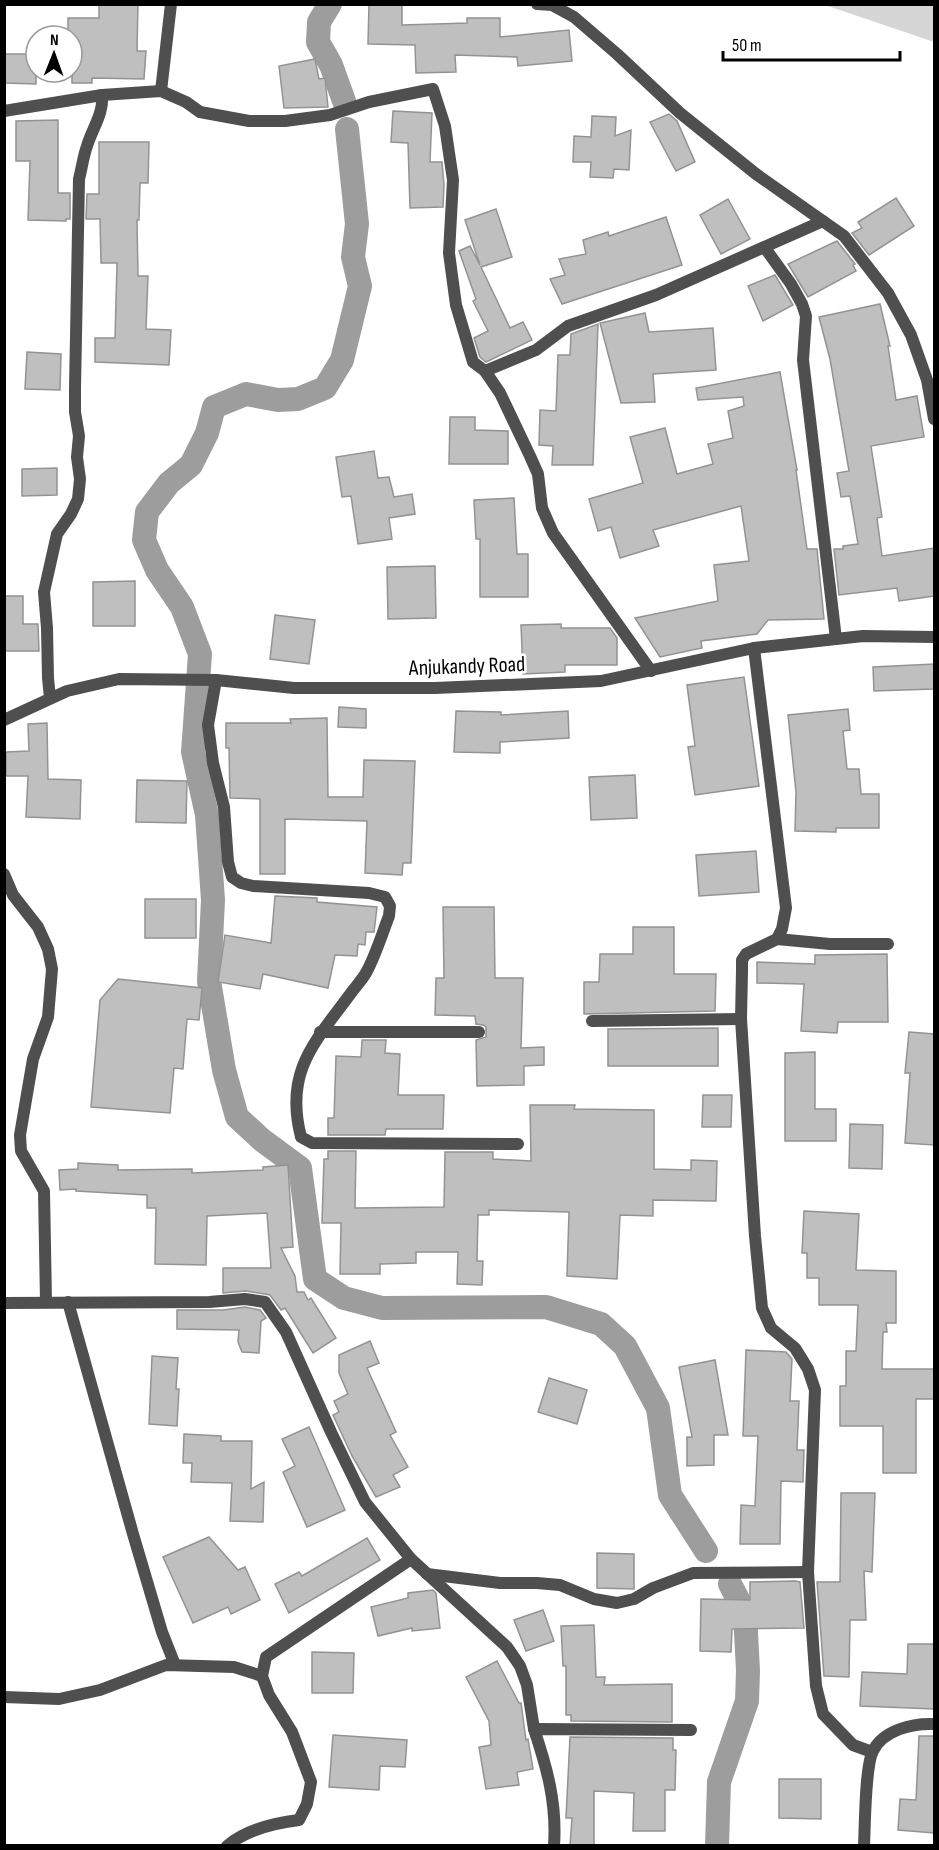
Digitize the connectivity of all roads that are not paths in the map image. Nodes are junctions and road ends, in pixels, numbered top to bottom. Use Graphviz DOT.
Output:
graph roads {
  1 [pos="171,4"];
  2 [pos="537,4"];
  3 [pos="161,91"];
  4 [pos="102,95"];
  5 [pos="4,111"];
  6 [pos="823,221"];
  7 [pos="765,248"];
  8 [pos="485,371"];
  9 [pos="934,419"];
  10 [pos="934,638"];
  11 [pos="836,639"];
  12 [pos="754,648"];
  13 [pos="651,671"];
  14 [pos="216,680"];
  15 [pos="50,698"];
  16 [pos="4,720"];
  17 [pos="4,874"];
  18 [pos="777,939"];
  19 [pos="888,944"];
  20 [pos="741,1019"];
  21 [pos="592,1022"];
  22 [pos="320,1032"];
  23 [pos="479,1032"];
  24 [pos="518,1144"];
  25 [pos="46,1302"];
  26 [pos="68,1302"];
  27 [pos="4,1303"];
  28 [pos="411,1559"];
  29 [pos="808,1572"];
  30 [pos="426,1574"];
  31 [pos="176,1665"];
  32 [pos="262,1676"];
  33 [pos="4,1697"];
  34 [pos="934,1724"];
  35 [pos="534,1729"];
  36 [pos="691,1730"];
  37 [pos="872,1752"];
  38 [pos="227,1845"];
  39 [pos="555,1845"];
  40 [pos="864,1845"];
  1 -- 3 [label="street"];
  2 -- 6 [label="street"];
  3 -- 4 [label="street"];
  3 -- 8 [label="street"];
  4 -- 5 [label="street"];
  4 -- 15 [label="street"];
  6 -- 7 [label="street"];
  6 -- 9 [label="street"];
  7 -- 8 [label="street"];
  7 -- 11 [label="street"];
  8 -- 13 [label="street"];
  10 -- 11 [label="street, Anjukandy Road"];
  11 -- 12 [label="street, Anjukandy Road"];
  12 -- 13 [label="street, Anjukandy Road"];
  12 -- 18 [label="street"];
  13 -- 14 [label="street, Anjukandy Road"];
  14 -- 15 [label="street, Anjukandy Road"];
  14 -- 22 [label="street"];
  15 -- 16 [label="street, Anjukandy Road"];
  17 -- 25 [label="street"];
  18 -- 19 [label="street"];
  18 -- 20 [label="street"];
  20 -- 21 [label="street"];
  20 -- 29 [label="street"];
  22 -- 23 [label="street"];
  22 -- 24 [label="street"];
  25 -- 26 [label="street"];
  25 -- 27 [label="street"];
  26 -- 28 [label="street"];
  26 -- 31 [label="street"];
  28 -- 30 [label="street"];
  28 -- 32 [label="street"];
  29 -- 30 [label="street"];
  29 -- 37 [label="street"];
  30 -- 35 [label="street"];
  31 -- 32 [label="street"];
  31 -- 33 [label="street"];
  32 -- 38 [label="street"];
  34 -- 37 [label="street"];
  35 -- 36 [label="street"];
  35 -- 39 [label="street"];
  37 -- 40 [label="street"];
}
